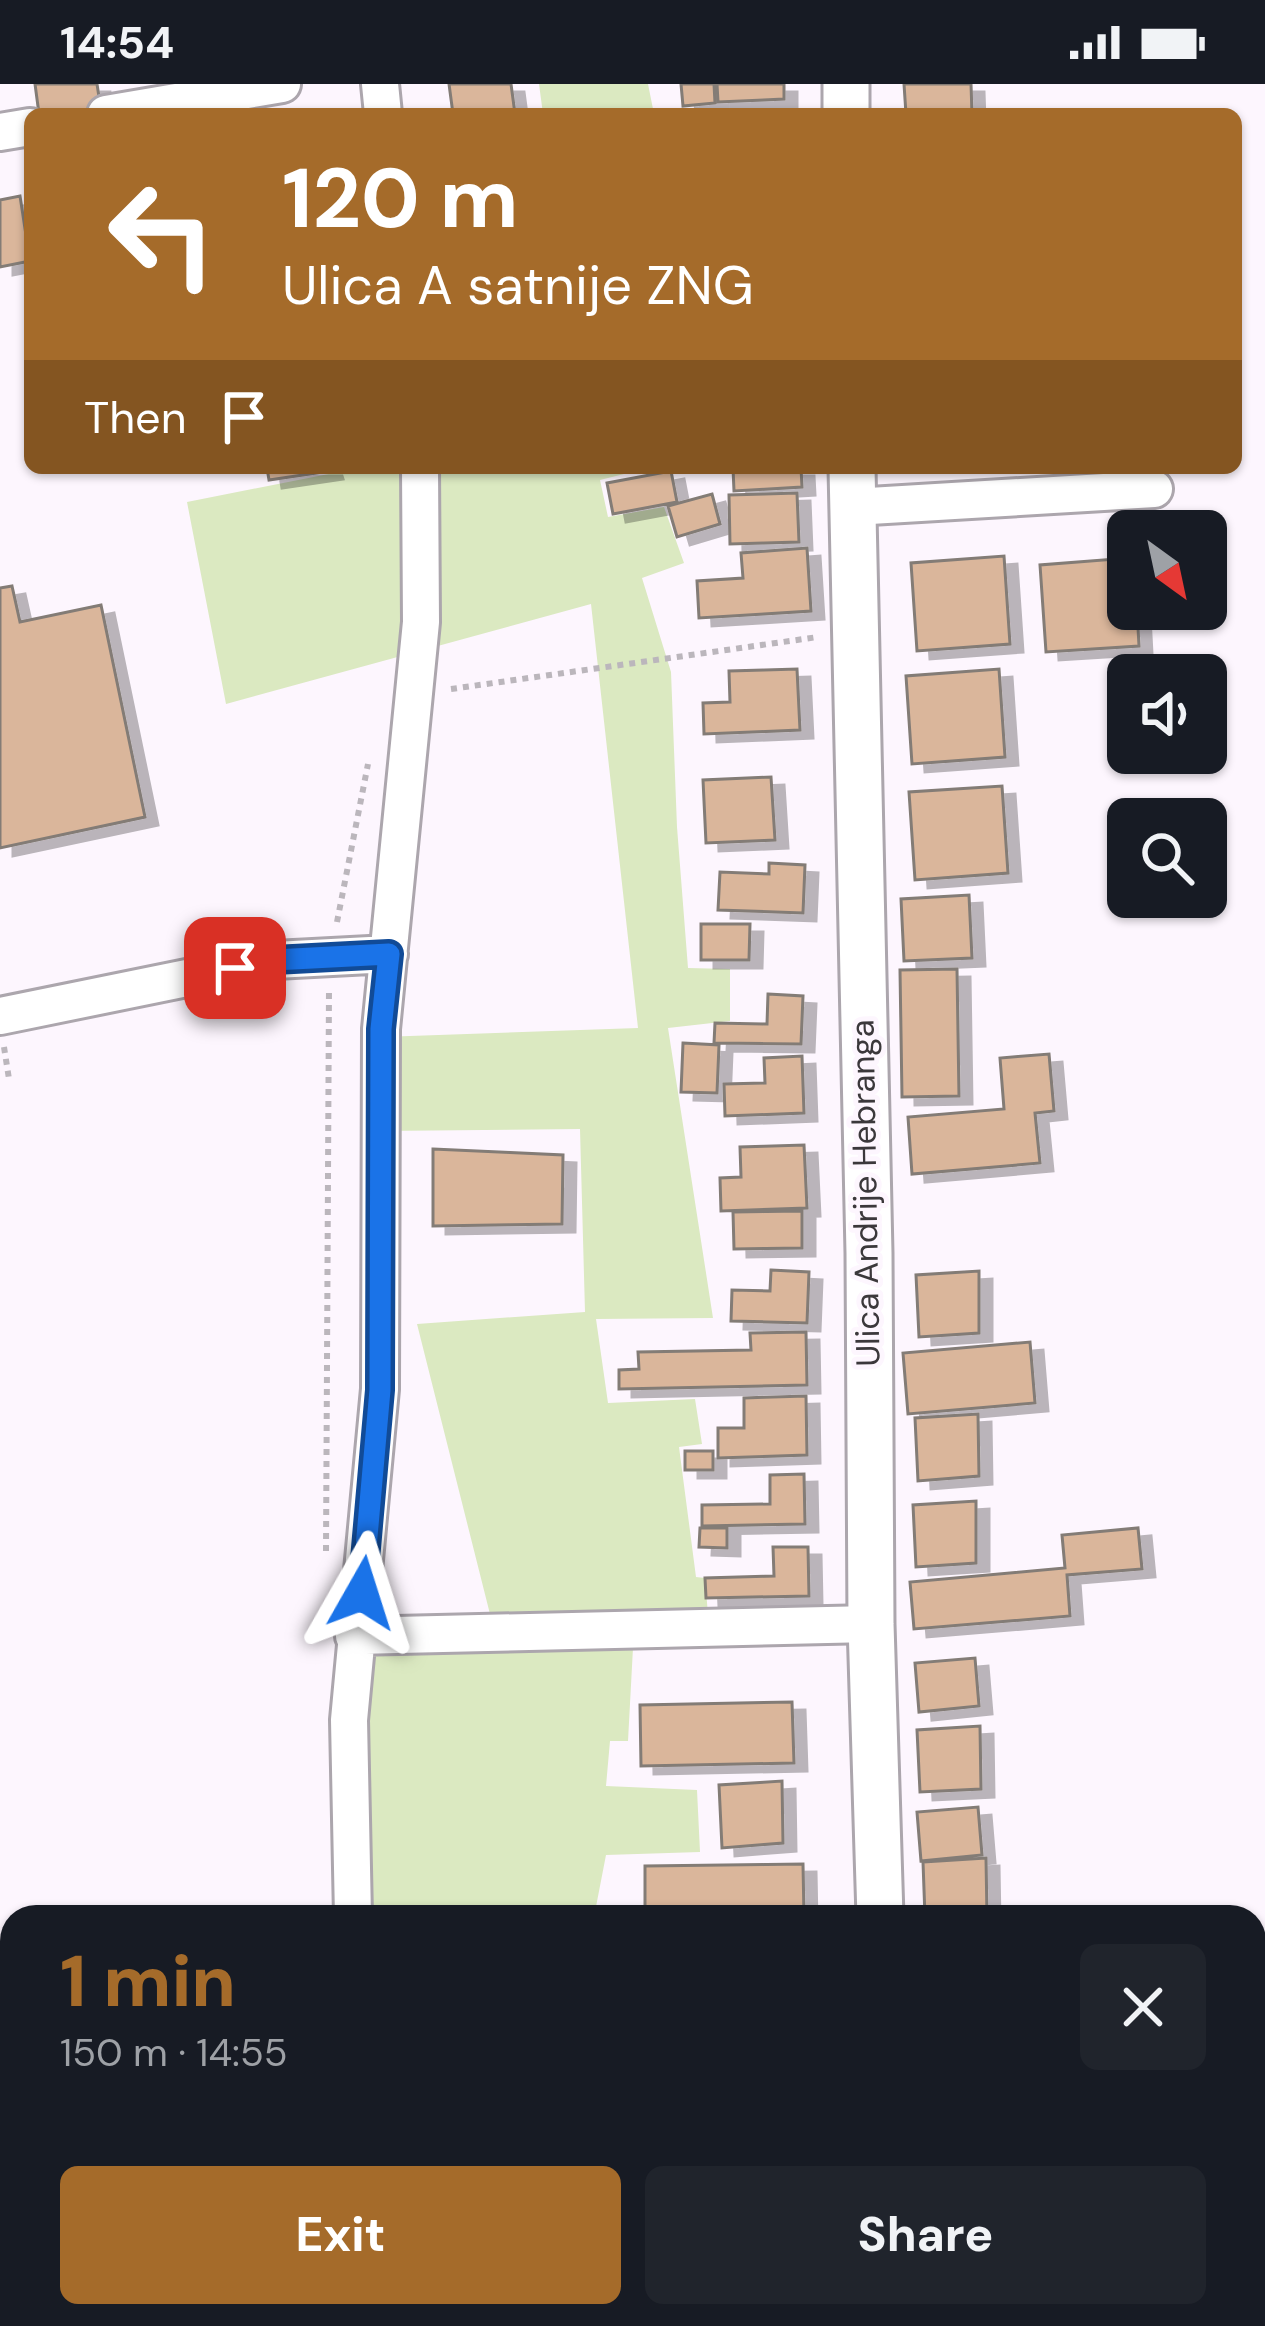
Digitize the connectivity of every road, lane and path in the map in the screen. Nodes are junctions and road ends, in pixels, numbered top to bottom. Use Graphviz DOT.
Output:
graph roads {
  1 [pos="282,84"];
  2 [pos="141,108"];
  3 [pos="421,474"];
  4 [pos="852,487"];
  5 [pos="1154,489"];
  6 [pos="827,636"];
  7 [pos="438,691"];
  8 [pos="389,954"];
  9 [pos="0,1016"];
  10 [pos="871,1624"];
  11 [pos="354,1636"];
  12 [pos="353,1905"];
  13 [pos="880,1905"];
  1 -- 2 [label="street"];
  3 -- 8 [label="street"];
  4 -- 5 [label="street"];
  4 -- 10 [label="main road, Ulica Andrije Hebranga"];
  6 -- 7 [label="path"];
  8 -- 9 [label="street"];
  8 -- 11 [label="street"];
  10 -- 11 [label="street"];
  10 -- 13 [label="main road, Ulica Andrije Hebranga"];
  11 -- 12 [label="street"];
}
